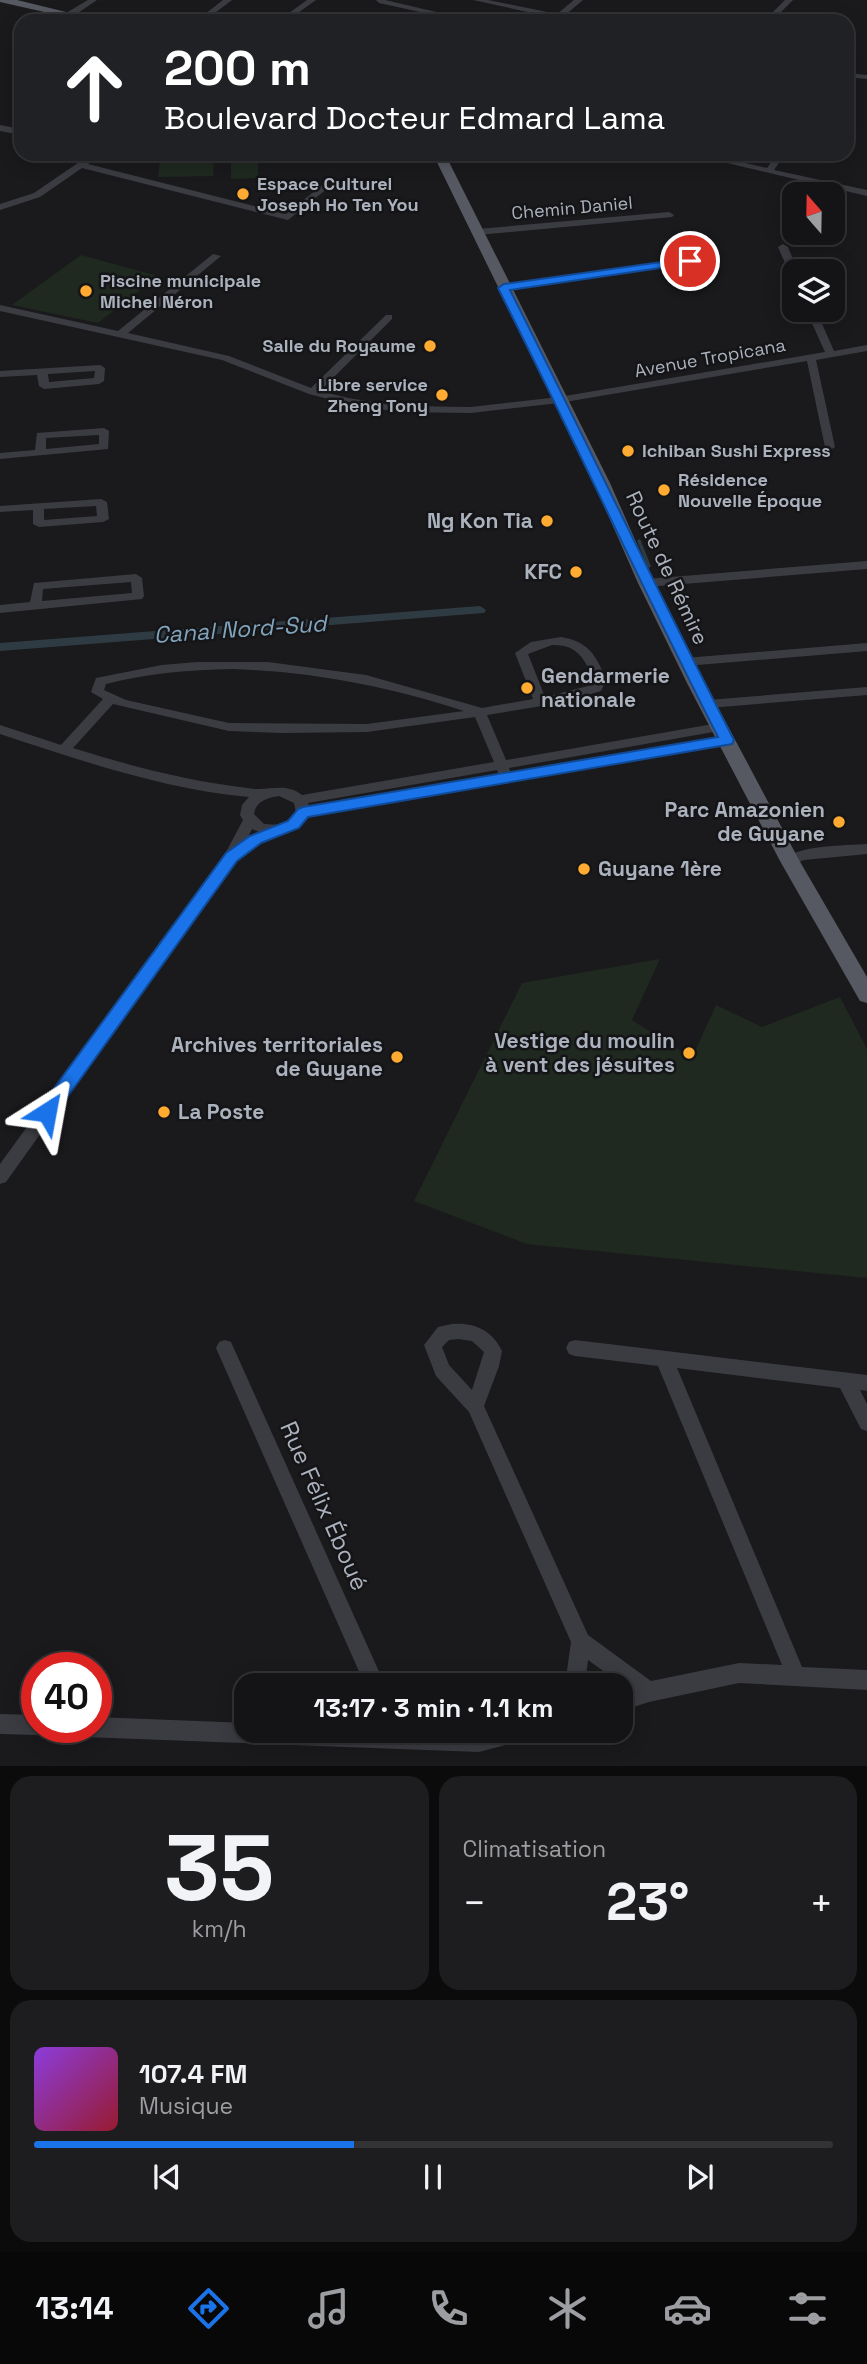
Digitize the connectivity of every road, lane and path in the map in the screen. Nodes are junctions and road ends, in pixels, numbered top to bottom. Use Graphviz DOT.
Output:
graph roads {
  1 [pos="3,0"];
  2 [pos="93,0"];
  3 [pos="228,0"];
  4 [pos="312,0"];
  5 [pos="477,0"];
  6 [pos="579,0"];
  7 [pos="789,0"];
  8 [pos="379,1"];
  9 [pos="494,1"];
  10 [pos="515,7"];
  11 [pos="59,14"];
  12 [pos="79,14"];
  13 [pos="209,14"];
  14 [pos="291,14"];
  15 [pos="439,14"];
  16 [pos="512,14"];
  17 [pos="549,14"];
  18 [pos="562,14"];
  19 [pos="775,14"];
  20 [pos="87,161"];
  21 [pos="442,161"];
  22 [pos="723,161"];
  23 [pos="777,161"];
  24 [pos="81,165"];
  25 [pos="769,172"];
  26 [pos="324,188"];
  27 [pos="867,193"];
  28 [pos="0,197"];
  29 [pos="16,202"];
  30 [pos="0,207"];
  31 [pos="669,215"];
  32 [pos="478,232"];
  33 [pos="783,247"];
  34 [pos="216,256"];
  35 [pos="717,257"];
  36 [pos="788,259"];
  37 [pos="504,288"];
  38 [pos="0,307"];
  39 [pos="389,317"];
  40 [pos="816,322"];
  41 [pos="121,334"];
  42 [pos="867,348"];
  43 [pos="831,355"];
  44 [pos="811,358"];
  45 [pos="42,371"];
  46 [pos="0,374"];
  47 [pos="313,392"];
  48 [pos="559,400"];
  49 [pos="830,447"];
  50 [pos="40,452"];
  51 [pos="0,456"];
  52 [pos="38,507"];
  53 [pos="0,509"];
  54 [pos="867,565"];
  55 [pos="646,583"];
  56 [pos="35,606"];
  57 [pos="0,608"];
  58 [pos="867,648"];
  59 [pos="685,662"];
  60 [pos="867,691"];
  61 [pos="110,699"];
  62 [pos="540,702"];
  63 [pos="708,704"];
  64 [pos="479,711"];
  65 [pos="0,729"];
  66 [pos="723,734"];
  67 [pos="64,750"];
  68 [pos="504,771"];
  69 [pos="203,788"];
  70 [pos="262,794"];
  71 [pos="301,806"];
  72 [pos="248,815"];
  73 [pos="276,830"];
  74 [pos="867,849"];
  75 [pos="231,857"];
  76 [pos="790,861"];
  77 [pos="867,995"];
  78 [pos="0,1177"];
  79 [pos="225,1348"];
  80 [pos="575,1348"];
  81 [pos="665,1361"];
  82 [pos="846,1381"];
  83 [pos="867,1383"];
  84 [pos="475,1406"];
  85 [pos="867,1423"];
  86 [pos="581,1642"];
  87 [pos="369,1673"];
  88 [pos="577,1673"];
  89 [pos="796,1675"];
  90 [pos="867,1680"];
  91 [pos="649,1692"];
  92 [pos="633,1697"];
  93 [pos="0,1724"];
  94 [pos="21,1725"];
  95 [pos="112,1728"];
  96 [pos="234,1731"];
  1 -- 11 [label="main road"];
  2 -- 12 [label="street"];
  3 -- 13 [label="street"];
  4 -- 14 [label="street"];
  5 -- 9 [label="street"];
  6 -- 18 [label="street"];
  7 -- 19 [label="street"];
  8 -- 15 [label="street"];
  9 -- 10 [label="street"];
  10 -- 16 [label="street"];
  10 -- 17 [label="street"];
  20 -- 24 [label="street"];
  21 -- 32 [label="main road, Route de Rémire"];
  22 -- 25 [label="street"];
  23 -- 25 [label="street"];
  24 -- 26 [label="street"];
  24 -- 29 [label="street"];
  25 -- 27 [label="street"];
  28 -- 29 [label="street"];
  29 -- 30 [label="street"];
  31 -- 32 [label="street, Chemin Daniel"];
  32 -- 37 [label="main road, Route de Rémire"];
  33 -- 36 [label="street"];
  34 -- 41 [label="street"];
  35 -- 37 [label="street"];
  37 -- 48 [label="main road, Route de Rémire"];
  38 -- 41 [label="street, Avenue Tropicana"];
  39 -- 47 [label="street"];
  40 -- 43 [label="street"];
  41 -- 47 [label="street, Avenue Tropicana"];
  42 -- 43 [label="street, Avenue Tropicana"];
  43 -- 44 [label="street, Avenue Tropicana"];
  44 -- 48 [label="street, Avenue Tropicana"];
  44 -- 49 [label="street"];
  45 -- 45 [label="street"];
  45 -- 46 [label="street"];
  47 -- 48 [label="street, Avenue Tropicana"];
  48 -- 55 [label="main road, Route de Rémire"];
  50 -- 50 [label="street"];
  50 -- 51 [label="street"];
  52 -- 52 [label="street"];
  52 -- 53 [label="street"];
  54 -- 55 [label="street"];
  55 -- 59 [label="main road, Route de Rémire"];
  56 -- 56 [label="street"];
  56 -- 57 [label="street"];
  58 -- 59 [label="street"];
  59 -- 63 [label="main road, Route de Rémire"];
  60 -- 63 [label="street"];
  61 -- 64 [label="street"];
  61 -- 64 [label="street"];
  61 -- 67 [label="street"];
  62 -- 62 [label="street"];
  62 -- 64 [label="street"];
  63 -- 66 [label="main road, Route de Rémire"];
  64 -- 68 [label="street"];
  65 -- 67 [label="street"];
  66 -- 68 [label="street"];
  66 -- 76 [label="main road, Route de Rémire"];
  67 -- 69 [label="street"];
  68 -- 71 [label="street"];
  69 -- 70 [label="street"];
  69 -- 72 [label="street"];
  70 -- 71 [label="street"];
  70 -- 72 [label="street"];
  71 -- 73 [label="street"];
  72 -- 73 [label="street"];
  72 -- 75 [label="street"];
  73 -- 75 [label="street"];
  74 -- 76 [label="street"];
  75 -- 78 [label="street"];
  76 -- 77 [label="main road, Route de Rémire"];
  79 -- 87 [label="street, Rue Félix Éboué"];
  80 -- 81 [label="street"];
  81 -- 82 [label="street"];
  81 -- 89 [label="street"];
  82 -- 83 [label="street"];
  82 -- 85 [label="street"];
  84 -- 86 [label="street"];
  86 -- 88 [label="street"];
  86 -- 91 [label="street"];
  89 -- 90 [label="street"];
  89 -- 91 [label="street"];
  91 -- 92 [label="street"];
  93 -- 94 [label="street"];
  95 -- 96 [label="street"];
}
